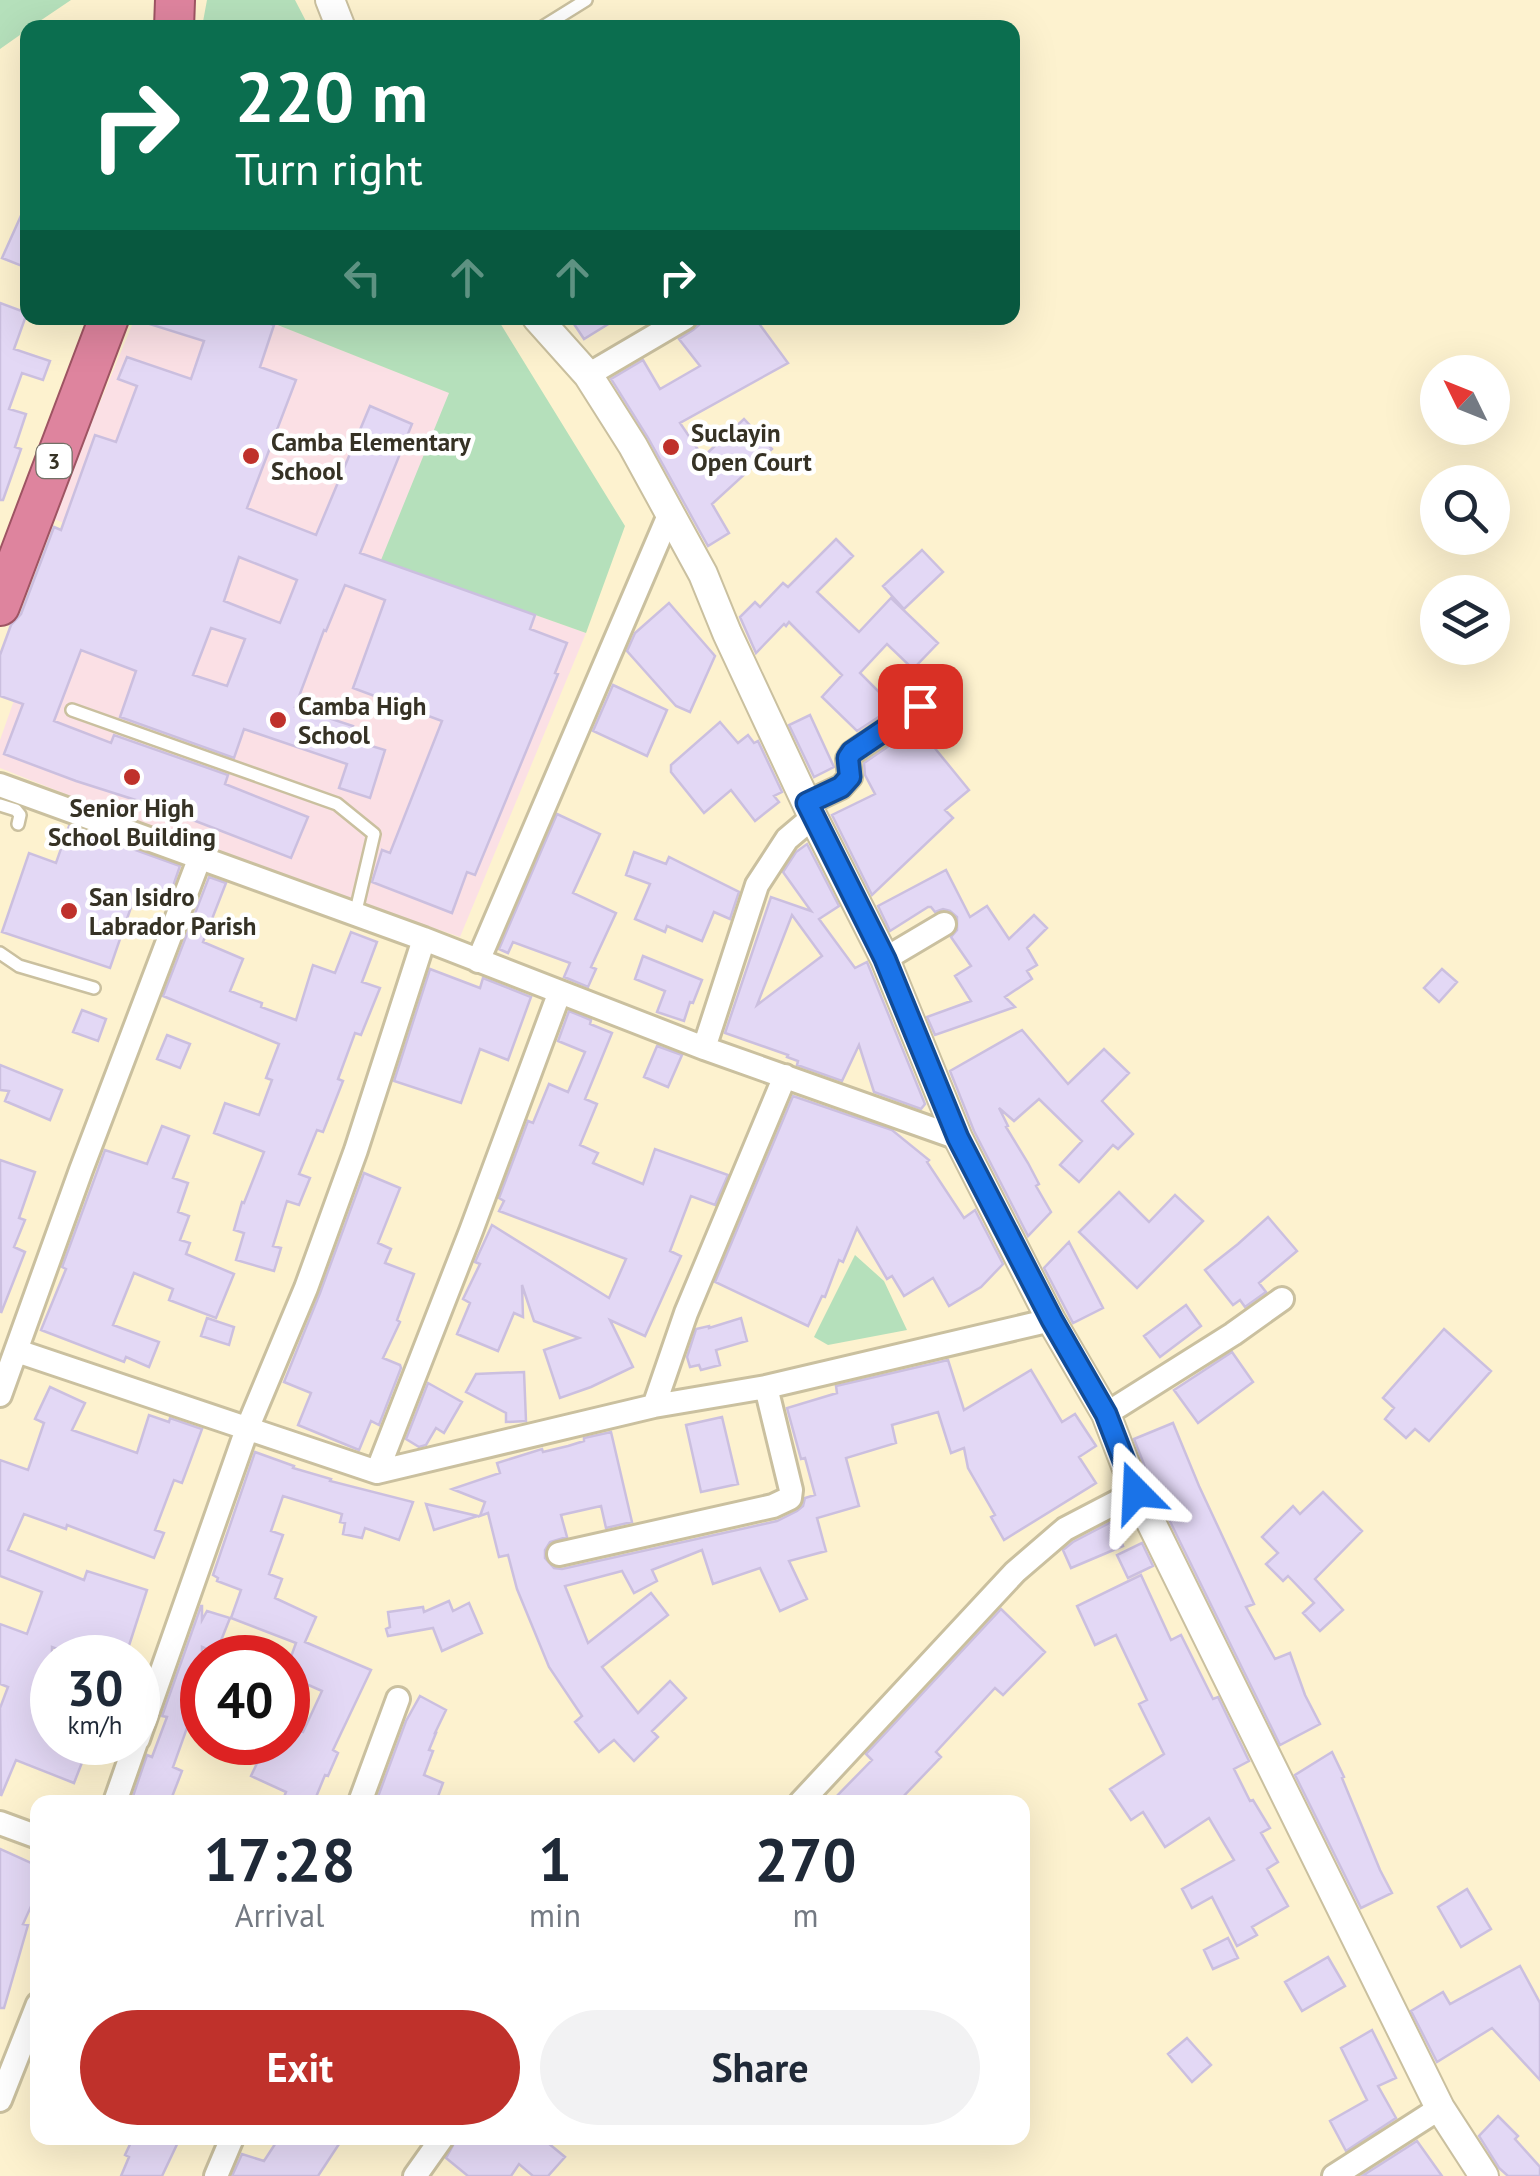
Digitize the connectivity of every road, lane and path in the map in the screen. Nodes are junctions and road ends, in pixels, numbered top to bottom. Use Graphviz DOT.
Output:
graph roads {
  1 [pos="586,0"];
  2 [pos="553,20"];
  3 [pos="106,325"];
  4 [pos="544,325"];
  5 [pos="673,325"];
  6 [pos="588,375"];
  7 [pos="669,515"];
  8 [pos="0,606"];
  9 [pos="920,706"];
  10 [pos="72,710"];
  11 [pos="0,785"];
  12 [pos="0,805"];
  13 [pos="810,810"];
  14 [pos="18,824"];
  15 [pos="200,857"];
  16 [pos="356,915"];
  17 [pos="944,924"];
  18 [pos="424,940"];
  19 [pos="0,953"];
  20 [pos="885,959"];
  21 [pos="478,961"];
  22 [pos="94,988"];
  23 [pos="560,994"];
  24 [pos="704,1048"];
  25 [pos="785,1076"];
  26 [pos="958,1138"];
  27 [pos="1282,1299"];
  28 [pos="1052,1320"];
  29 [pos="16,1351"];
  30 [pos="766,1386"];
  31 [pos="0,1395"];
  32 [pos="654,1406"];
  33 [pos="1106,1414"];
  34 [pos="247,1428"];
  35 [pos="377,1472"];
  36 [pos="1136,1492"];
  37 [pos="559,1554"];
  38 [pos="160,1676"];
  39 [pos="398,1698"];
  40 [pos="128,1765"];
  41 [pos="118,1795"];
  42 [pos="363,1795"];
  43 [pos="808,1795"];
  44 [pos="0,1822"];
  45 [pos="30,1834"];
  46 [pos="30,2024"];
  47 [pos="0,2100"];
  48 [pos="1440,2108"];
  49 [pos="229,2145"];
  50 [pos="437,2145"];
  51 [pos="216,2176"];
  52 [pos="415,2176"];
  53 [pos="1334,2176"];
  54 [pos="1484,2176"];
  1 -- 2 [label="lane"];
  3 -- 8 [label="highway, 3"];
  4 -- 6 [label="street"];
  5 -- 6 [label="street"];
  6 -- 7 [label="street"];
  7 -- 13 [label="street"];
  7 -- 21 [label="street"];
  9 -- 13 [label="street"];
  10 -- 16 [label="lane"];
  11 -- 15 [label="street"];
  12 -- 14 [label="lane"];
  13 -- 20 [label="street"];
  13 -- 24 [label="street"];
  15 -- 16 [label="street"];
  15 -- 29 [label="street"];
  16 -- 18 [label="street"];
  17 -- 20 [label="street"];
  18 -- 21 [label="street"];
  18 -- 34 [label="street"];
  19 -- 22 [label="lane"];
  20 -- 26 [label="street"];
  21 -- 23 [label="street"];
  23 -- 24 [label="street"];
  23 -- 35 [label="street"];
  24 -- 25 [label="street"];
  25 -- 26 [label="street"];
  25 -- 32 [label="street"];
  26 -- 28 [label="street"];
  27 -- 33 [label="street"];
  28 -- 30 [label="street"];
  28 -- 33 [label="street"];
  29 -- 31 [label="street"];
  29 -- 34 [label="street"];
  30 -- 32 [label="street"];
  30 -- 37 [label="street"];
  32 -- 35 [label="street"];
  33 -- 36 [label="street"];
  34 -- 35 [label="street"];
  34 -- 38 [label="street"];
  36 -- 43 [label="street"];
  36 -- 48 [label="street"];
  39 -- 42 [label="street"];
  40 -- 41 [label="street"];
  44 -- 45 [label="street"];
  46 -- 47 [label="street"];
  48 -- 53 [label="street"];
  48 -- 54 [label="street"];
  49 -- 51 [label="street"];
  50 -- 52 [label="street"];
}
